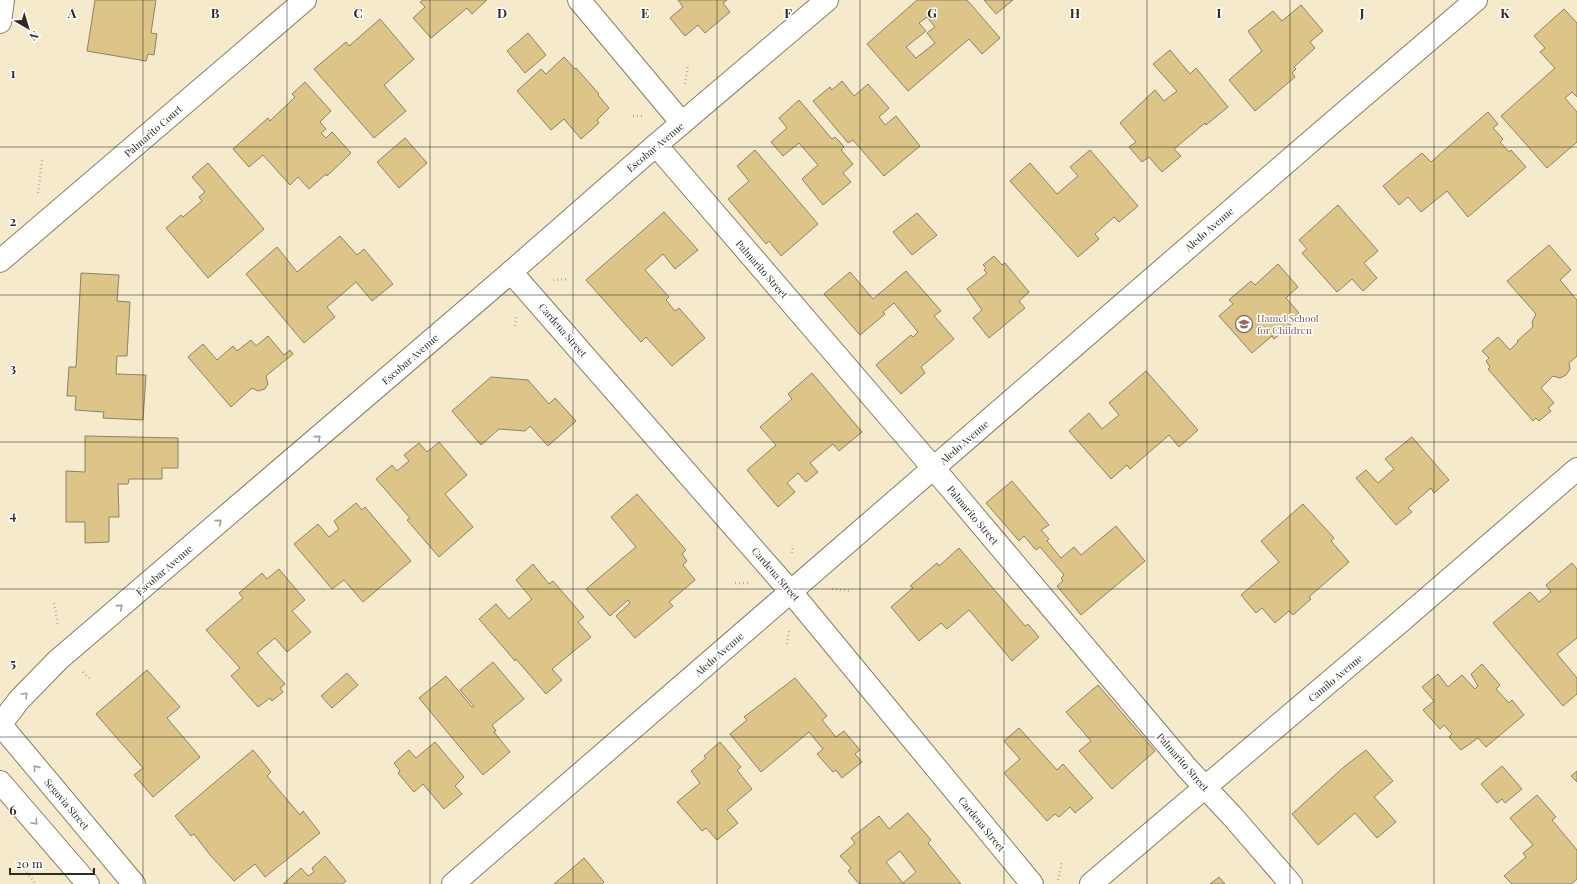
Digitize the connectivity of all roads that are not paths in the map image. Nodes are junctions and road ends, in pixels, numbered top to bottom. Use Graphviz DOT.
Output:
graph roads {
  1 [pos="3,0"];
  2 [pos="305,0"];
  3 [pos="579,0"];
  4 [pos="827,0"];
  5 [pos="1476,0"];
  6 [pos="0,22"];
  7 [pos="682,123"];
  8 [pos="656,145"];
  9 [pos="0,261"];
  10 [pos="511,272"];
  11 [pos="934,469"];
  12 [pos="1577,470"];
  13 [pos="791,592"];
  14 [pos="0,725"];
  15 [pos="0,782"];
  16 [pos="1205,788"];
  17 [pos="88,884"];
  18 [pos="134,884"];
  19 [pos="453,884"];
  20 [pos="1032,884"];
  21 [pos="1091,884"];
  22 [pos="1291,884"];
  1 -- 6 [label="street"];
  2 -- 9 [label="street, Palmarito Court"];
  3 -- 7 [label="street"];
  4 -- 7 [label="street, Escobar Avenue"];
  5 -- 11 [label="street, Aledo Avenue"];
  7 -- 8 [label="street, Escobar Avenue"];
  8 -- 10 [label="street, Escobar Avenue"];
  8 -- 11 [label="street, Palmarito Street"];
  10 -- 13 [label="street, Cardena Street"];
  14 -- 10 [label="street, Escobar Avenue, one-way"];
  11 -- 13 [label="street, Aledo Avenue"];
  11 -- 16 [label="street, Palmarito Street"];
  12 -- 16 [label="street, Camilo Avenue"];
  13 -- 19 [label="street, Aledo Avenue"];
  13 -- 20 [label="street, Cardena Street"];
  18 -- 14 [label="street, Segovia Street, one-way"];
  15 -- 17 [label="street, one-way"];
  16 -- 21 [label="street, Camilo Avenue"];
  16 -- 22 [label="street, Palmarito Street"];
}
